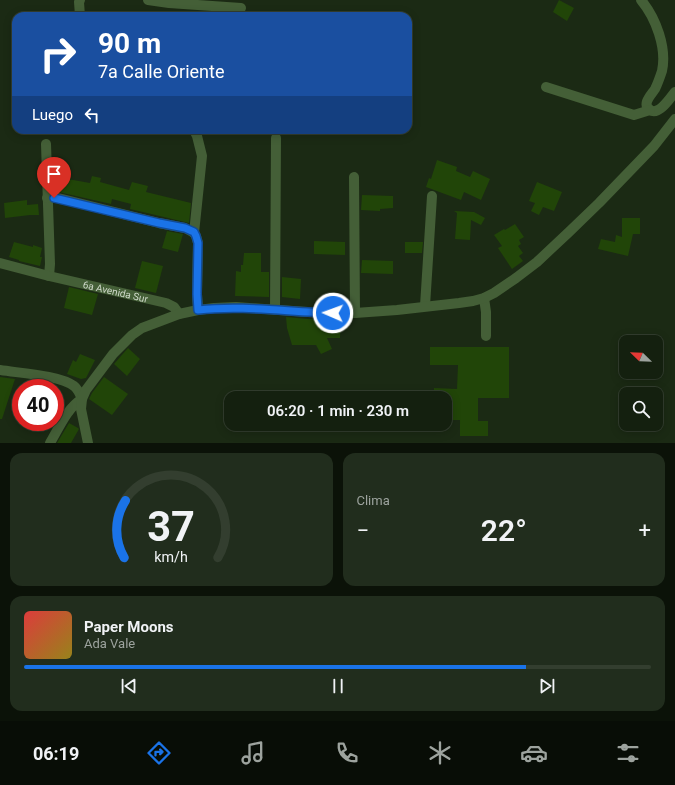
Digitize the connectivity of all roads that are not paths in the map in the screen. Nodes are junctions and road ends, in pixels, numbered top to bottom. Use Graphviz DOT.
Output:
graph roads {
  1 [pos="80,0"];
  2 [pos="148,0"];
  3 [pos="641,0"];
  4 [pos="241,8"];
  5 [pos="80,12"];
  6 [pos="546,86"];
  7 [pos="675,92"];
  8 [pos="650,110"];
  9 [pos="675,119"];
  10 [pos="196,134"];
  11 [pos="276,138"];
  12 [pos="46,144"];
  13 [pos="354,177"];
  14 [pos="432,196"];
  15 [pos="47,198"];
  16 [pos="194,232"];
  17 [pos="0,263"];
  18 [pos="49,276"];
  19 [pos="484,298"];
  20 [pos="425,306"];
  21 [pos="198,310"];
  22 [pos="275,310"];
  23 [pos="355,313"];
  24 [pos="179,314"];
  25 [pos="486,336"];
  26 [pos="0,370"];
  27 [pos="82,399"];
  28 [pos="50,443"];
  29 [pos="88,443"];
  1 -- 5 [label="street"];
  2 -- 4 [label="street"];
  3 -- 8 [label="street"];
  6 -- 8 [label="street"];
  7 -- 8 [label="street"];
  9 -- 19 [label="street"];
  10 -- 16 [label="street"];
  11 -- 22 [label="street"];
  12 -- 15 [label="street"];
  13 -- 23 [label="street"];
  14 -- 20 [label="street"];
  15 -- 16 [label="street"];
  15 -- 18 [label="street"];
  16 -- 21 [label="street"];
  17 -- 18 [label="street, 6a Avenida Sur"];
  18 -- 24 [label="street, 6a Avenida Sur"];
  19 -- 20 [label="street"];
  19 -- 25 [label="street"];
  20 -- 23 [label="street"];
  21 -- 22 [label="street"];
  21 -- 24 [label="street"];
  22 -- 23 [label="street"];
  24 -- 27 [label="street"];
  26 -- 27 [label="street"];
  27 -- 28 [label="street"];
  27 -- 29 [label="street"];
}
